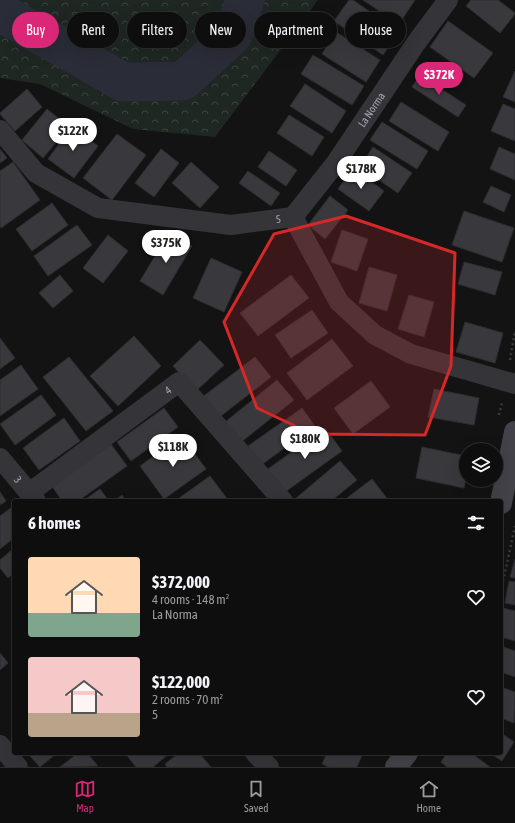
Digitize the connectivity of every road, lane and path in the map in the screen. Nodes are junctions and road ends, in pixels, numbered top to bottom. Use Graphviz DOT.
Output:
graph roads {
  1 [pos="448,0"];
  2 [pos="0,130"];
  3 [pos="293,217"];
  4 [pos="515,384"];
  5 [pos="515,432"];
  6 [pos="0,458"];
  7 [pos="33,497"];
  8 [pos="282,499"];
  9 [pos="502,499"];
  10 [pos="515,526"];
  11 [pos="503,582"];
  12 [pos="0,745"];
  13 [pos="257,755"];
  14 [pos="405,755"];
  15 [pos="18,767"];
  16 [pos="269,767"];
  17 [pos="396,767"];
  1 -- 3 [label="street, La Norma"];
  2 -- 3 [label="street, 5"];
  3 -- 4 [label="street, 5"];
  5 -- 9 [label="street"];
  6 -- 7 [label="street, 3"];
  7 -- 8 [label="street, 4"];
  10 -- 11 [label="path"];
  12 -- 15 [label="street"];
  13 -- 16 [label="street"];
  14 -- 17 [label="street"];
}
